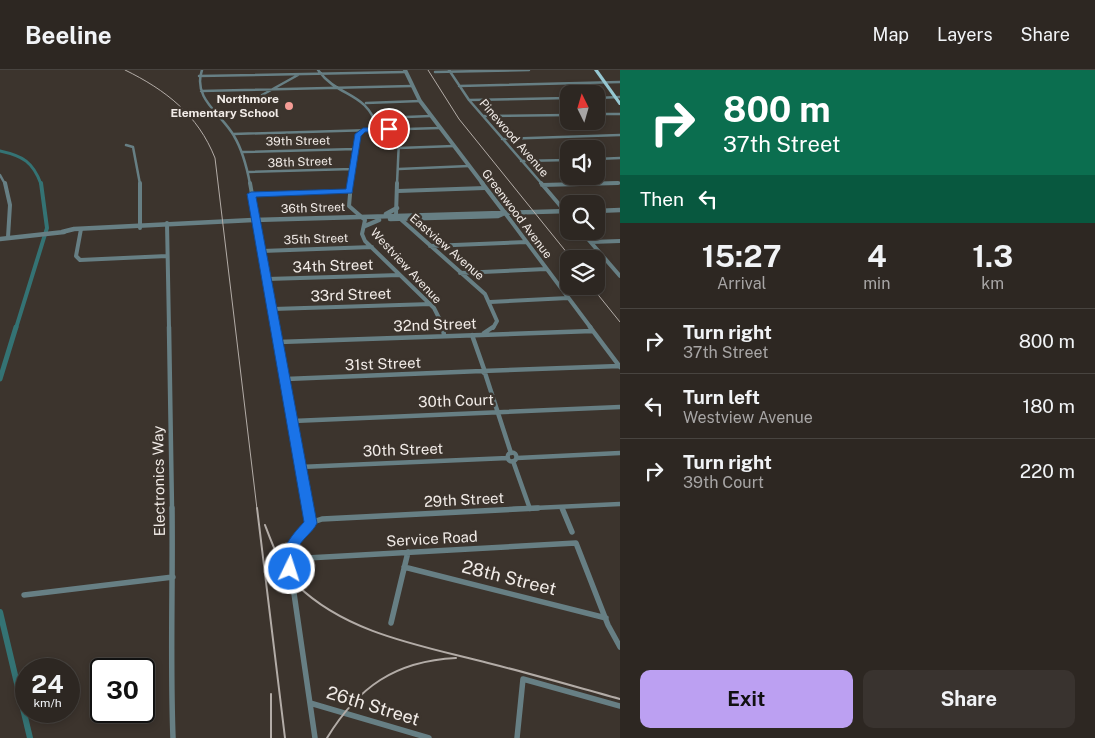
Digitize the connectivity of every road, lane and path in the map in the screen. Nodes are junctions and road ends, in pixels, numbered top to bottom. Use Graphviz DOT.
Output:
graph roads {
  1 [pos="202,70"];
  2 [pos="529,70"];
  3 [pos="598,70"];
  4 [pos="405,71"];
  5 [pos="449,71"];
  6 [pos="319,72"];
  7 [pos="435,72"];
  8 [pos="299,74"];
  9 [pos="199,76"];
  10 [pos="620,82"];
  11 [pos="606,83"];
  12 [pos="412,86"];
  13 [pos="459,86"];
  14 [pos="337,88"];
  15 [pos="276,89"];
  16 [pos="201,90"];
  17 [pos="262,95"];
  18 [pos="560,98"];
  19 [pos="605,98"];
  20 [pos="618,98"];
  21 [pos="469,100"];
  22 [pos="420,101"];
  23 [pos="366,102"];
  24 [pos="620,104"];
  25 [pos="560,114"];
  26 [pos="605,114"];
  27 [pos="620,114"];
  28 [pos="432,116"];
  29 [pos="482,116"];
  30 [pos="380,118"];
  31 [pos="440,128"];
  32 [pos="378,129"];
  33 [pos="389,129"];
  34 [pos="363,130"];
  35 [pos="233,134"];
  36 [pos="620,136"];
  37 [pos="502,139"];
  38 [pos="126,145"];
  39 [pos="454,146"];
  40 [pos="399,148"];
  41 [pos="355,149"];
  42 [pos="242,152"];
  43 [pos="620,158"];
  44 [pos="605,159"];
  45 [pos="560,160"];
  46 [pos="521,161"];
  47 [pos="469,166"];
  48 [pos="352,169"];
  49 [pos="399,169"];
  50 [pos="248,172"];
  51 [pos="0,175"];
  52 [pos="620,182"];
  53 [pos="542,185"];
  54 [pos="485,188"];
  55 [pos="349,191"];
  56 [pos="398,191"];
  57 [pos="251,194"];
  58 [pos="560,204"];
  59 [pos="397,208"];
  60 [pos="620,210"];
  61 [pos="353,211"];
  62 [pos="605,211"];
  63 [pos="560,212"];
  64 [pos="505,213"];
  65 [pos="348,217"];
  66 [pos="398,217"];
  67 [pos="380,218"];
  68 [pos="413,219"];
  69 [pos="256,221"];
  70 [pos="364,221"];
  71 [pos="167,225"];
  72 [pos="407,225"];
  73 [pos="140,226"];
  74 [pos="81,230"];
  75 [pos="8,237"];
  76 [pos="0,238"];
  77 [pos="620,241"];
  78 [pos="526,242"];
  79 [pos="591,242"];
  80 [pos="430,246"];
  81 [pos="372,247"];
  82 [pos="262,251"];
  83 [pos="167,256"];
  84 [pos="546,269"];
  85 [pos="460,273"];
  86 [pos="400,275"];
  87 [pos="619,275"];
  88 [pos="267,279"];
  89 [pos="568,298"];
  90 [pos="490,302"];
  91 [pos="431,304"];
  92 [pos="273,309"];
  93 [pos="592,331"];
  94 [pos="472,335"];
  95 [pos="444,336"];
  96 [pos="279,342"];
  97 [pos="620,367"];
  98 [pos="484,371"];
  99 [pos="286,379"];
  100 [pos="620,407"];
  101 [pos="498,412"];
  102 [pos="293,420"];
  103 [pos="620,453"];
  104 [pos="509,456"];
  105 [pos="515,460"];
  106 [pos="300,467"];
  107 [pos="620,504"];
  108 [pos="562,508"];
  109 [pos="530,509"];
  110 [pos="310,523"];
  111 [pos="572,532"];
  112 [pos="408,552"];
  113 [pos="289,559"];
  114 [pos="404,567"];
  115 [pos="173,576"];
  116 [pos="24,595"];
  117 [pos="606,618"];
  118 [pos="391,623"];
  119 [pos="620,647"];
  120 [pos="310,702"];
  121 [pos="620,706"];
  122 [pos="173,738"];
  123 [pos="315,738"];
  124 [pos="429,738"];
  125 [pos="517,738"];
  1 -- 9 [label="street"];
  2 -- 5 [label="street"];
  3 -- 11 [label="main road"];
  4 -- 6 [label="street"];
  4 -- 12 [label="street, Greenwood Avenue"];
  5 -- 7 [label="street"];
  5 -- 13 [label="street, Pinewood Avenue"];
  6 -- 8 [label="street"];
  6 -- 14 [label="street"];
  8 -- 9 [label="street"];
  8 -- 15 [label="street"];
  9 -- 16 [label="street"];
  10 -- 11 [label="street"];
  11 -- 13 [label="street"];
  11 -- 20 [label="main road"];
  12 -- 14 [label="street"];
  12 -- 22 [label="street, Greenwood Avenue"];
  13 -- 21 [label="street, Pinewood Avenue"];
  14 -- 15 [label="street"];
  14 -- 23 [label="street"];
  15 -- 16 [label="street"];
  15 -- 17 [label="street"];
  16 -- 35 [label="street"];
  18 -- 21 [label="street"];
  19 -- 20 [label="street"];
  20 -- 24 [label="main road"];
  21 -- 29 [label="street, Pinewood Avenue"];
  22 -- 23 [label="street"];
  22 -- 28 [label="street, Greenwood Avenue"];
  23 -- 32 [label="street"];
  25 -- 29 [label="street"];
  26 -- 27 [label="street"];
  28 -- 30 [label="street"];
  28 -- 31 [label="street, Greenwood Avenue"];
  29 -- 37 [label="street, Pinewood Avenue"];
  31 -- 33 [label="street"];
  31 -- 39 [label="street, Greenwood Avenue"];
  32 -- 33 [label="street"];
  32 -- 34 [label="street"];
  33 -- 40 [label="street, Eastview Avenue"];
  34 -- 35 [label="street"];
  34 -- 41 [label="street"];
  35 -- 42 [label="street"];
  36 -- 37 [label="street"];
  37 -- 46 [label="street, Pinewood Avenue"];
  38 -- 73 [label="street"];
  39 -- 40 [label="street"];
  39 -- 47 [label="street, Greenwood Avenue"];
  40 -- 49 [label="street, Eastview Avenue"];
  41 -- 42 [label="street, 39th Street"];
  41 -- 48 [label="street"];
  42 -- 50 [label="street"];
  43 -- 44 [label="street"];
  45 -- 46 [label="street"];
  46 -- 53 [label="street, Pinewood Avenue"];
  47 -- 49 [label="street"];
  47 -- 54 [label="street, Greenwood Avenue"];
  48 -- 50 [label="street, 38th Street"];
  48 -- 55 [label="street"];
  49 -- 56 [label="street, Eastview Avenue"];
  50 -- 57 [label="street"];
  51 -- 75 [label="street"];
  52 -- 53 [label="street"];
  53 -- 58 [label="street, Pinewood Avenue"];
  54 -- 56 [label="street"];
  54 -- 64 [label="street, Greenwood Avenue"];
  55 -- 57 [label="street"];
  55 -- 61 [label="street"];
  56 -- 59 [label="street, Eastview Avenue"];
  57 -- 69 [label="street"];
  59 -- 66 [label="street, Eastview Avenue"];
  59 -- 67 [label="street"];
  60 -- 62 [label="street"];
  61 -- 65 [label="street"];
  61 -- 70 [label="street, Westview Avenue"];
  63 -- 64 [label="street, 36th Street"];
  64 -- 66 [label="street, 36th Street"];
  64 -- 68 [label="street, 36th Street"];
  64 -- 78 [label="street, Greenwood Avenue"];
  65 -- 69 [label="street, 36th Street"];
  65 -- 70 [label="street, 36th Street"];
  66 -- 67 [label="street, 36th Street"];
  66 -- 68 [label="street, 36th Street"];
  66 -- 72 [label="street, Eastview Avenue"];
  67 -- 70 [label="street"];
  67 -- 70 [label="street, 36th Street"];
  68 -- 72 [label="street"];
  69 -- 70 [label="street, 36th Street"];
  69 -- 71 [label="street, 36th Street"];
  69 -- 82 [label="street"];
  70 -- 81 [label="street, Westview Avenue"];
  71 -- 73 [label="street, 36th Street"];
  71 -- 83 [label="street, Electronics Way"];
  72 -- 80 [label="street, Eastview Avenue"];
  73 -- 74 [label="street, 36th Street"];
  74 -- 75 [label="street, 36th Street"];
  74 -- 83 [label="street"];
  75 -- 76 [label="street, 36th Street"];
  77 -- 79 [label="street"];
  78 -- 80 [label="street"];
  78 -- 84 [label="street, Greenwood Avenue"];
  79 -- 87 [label="street"];
  80 -- 85 [label="street, Eastview Avenue"];
  81 -- 82 [label="street, 35th Street"];
  81 -- 86 [label="street, Westview Avenue"];
  82 -- 88 [label="street"];
  83 -- 115 [label="street, Electronics Way"];
  84 -- 85 [label="street"];
  84 -- 89 [label="street, Greenwood Avenue"];
  85 -- 90 [label="street, Eastview Avenue"];
  86 -- 88 [label="street, 34th Street"];
  86 -- 91 [label="street, Westview Avenue"];
  88 -- 92 [label="street"];
  89 -- 90 [label="street"];
  89 -- 93 [label="street, Greenwood Avenue"];
  90 -- 94 [label="street"];
  91 -- 92 [label="street, 33rd Street"];
  91 -- 95 [label="street, Westview Avenue"];
  92 -- 96 [label="street"];
  93 -- 94 [label="street, 32nd Street"];
  93 -- 97 [label="street, Greenwood Avenue"];
  94 -- 95 [label="street, 32nd Street"];
  94 -- 98 [label="street"];
  95 -- 96 [label="street, 32nd Street"];
  96 -- 99 [label="street"];
  97 -- 98 [label="street, 31st Street"];
  98 -- 99 [label="street, 31st Street"];
  98 -- 101 [label="street"];
  99 -- 102 [label="street"];
  100 -- 101 [label="street, 30th Court"];
  101 -- 102 [label="street, 30th Court"];
  101 -- 104 [label="street"];
  102 -- 106 [label="street"];
  103 -- 105 [label="street"];
  104 -- 105 [label="street"];
  104 -- 106 [label="street, 30th Street"];
  105 -- 109 [label="street"];
  106 -- 110 [label="street"];
  107 -- 108 [label="street, 29th Street"];
  108 -- 109 [label="street, 29th Street"];
  108 -- 111 [label="street"];
  109 -- 110 [label="street, 29th Street"];
  110 -- 113 [label="street"];
  112 -- 113 [label="street, Service Road"];
  112 -- 114 [label="street"];
  112 -- 117 [label="street, Service Road"];
  113 -- 120 [label="street"];
  114 -- 117 [label="street, 28th Street"];
  114 -- 118 [label="street"];
  115 -- 116 [label="street"];
  115 -- 122 [label="street, Electronics Way"];
  117 -- 119 [label="street"];
  120 -- 123 [label="street"];
  120 -- 124 [label="street, 26th Street"];
  121 -- 125 [label="street"];
}
